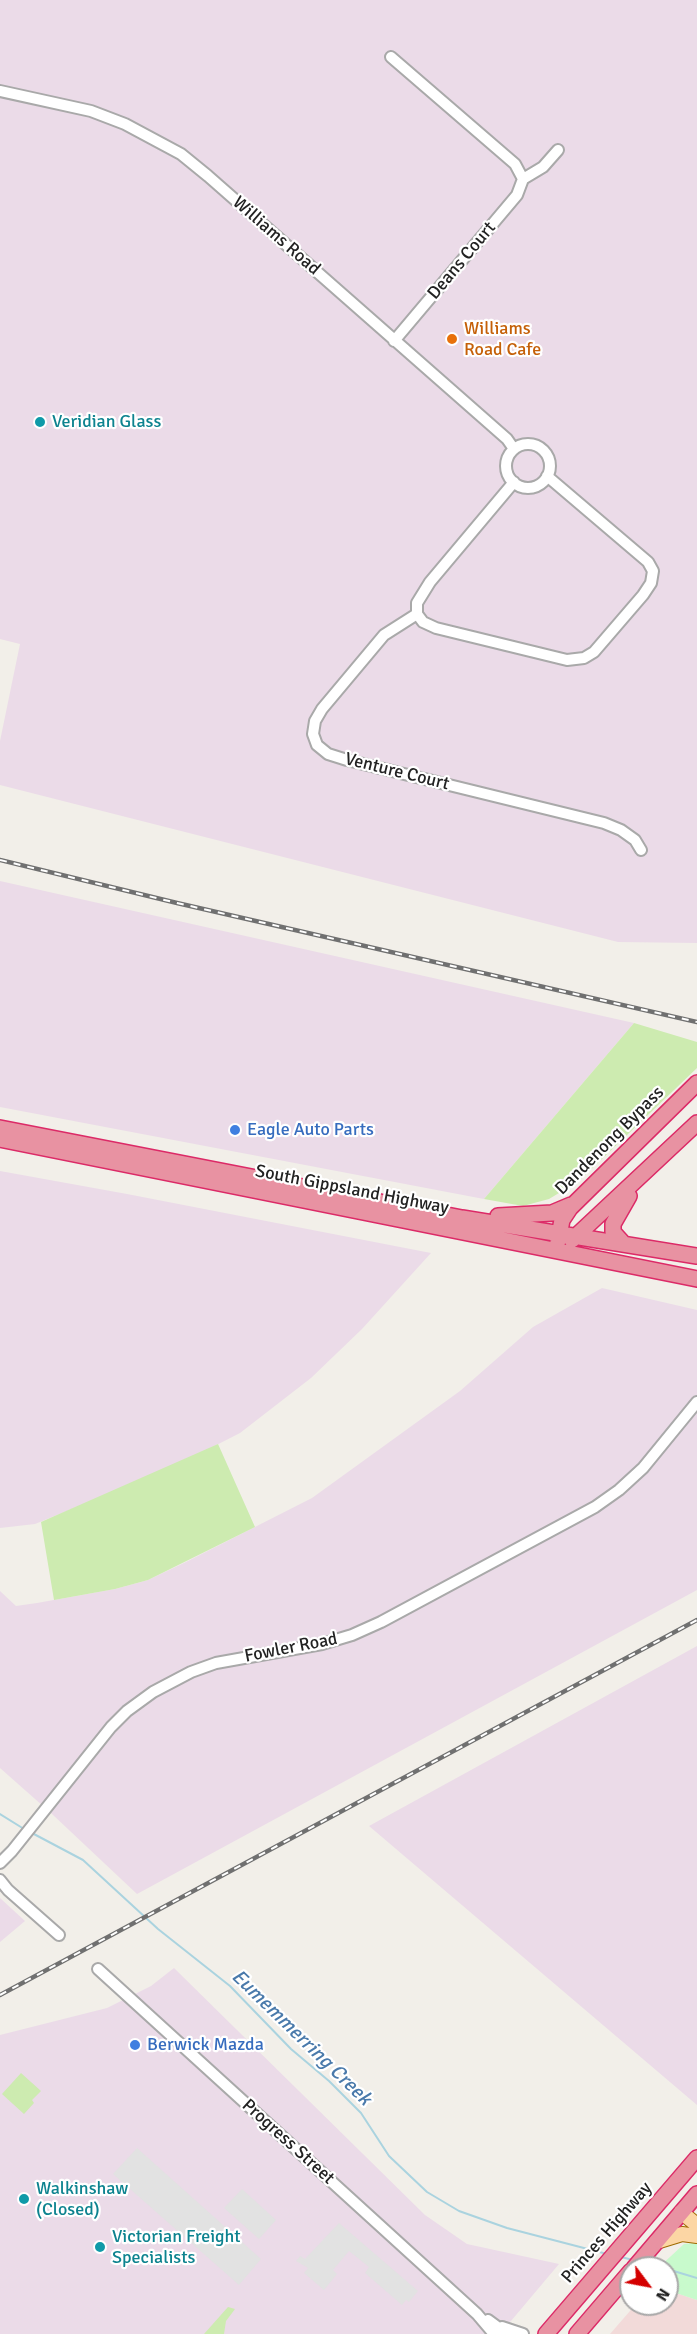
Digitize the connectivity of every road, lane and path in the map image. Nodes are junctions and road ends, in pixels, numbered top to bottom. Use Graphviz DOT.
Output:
graph roads {
  1 [pos="391,57"];
  2 [pos="0,91"];
  3 [pos="558,150"];
  4 [pos="523,179"];
  5 [pos="394,341"];
  6 [pos="514,449"];
  7 [pos="547,476"];
  8 [pos="514,482"];
  9 [pos="417,614"];
  10 [pos="641,850"];
  11 [pos="697,1083"];
  12 [pos="697,1124"];
  13 [pos="0,1128"];
  14 [pos="0,1139"];
  15 [pos="78,1149"];
  16 [pos="652,1164"];
  17 [pos="575,1202"];
  18 [pos="348,1203"];
  19 [pos="462,1218"];
  20 [pos="559,1232"];
  21 [pos="577,1236"];
  22 [pos="628,1243"];
  23 [pos="558,1251"];
  24 [pos="697,1256"];
  25 [pos="697,1279"];
  26 [pos="697,1402"];
  27 [pos="0,1863"];
  28 [pos="0,1880"];
  29 [pos="59,1935"];
  30 [pos="98,1969"];
  31 [pos="697,2158"];
  32 [pos="668,2192"];
  33 [pos="691,2205"];
  34 [pos="697,2225"];
  35 [pos="697,2236"];
  36 [pos="653,2245"];
  37 [pos="644,2256"];
  38 [pos="619,2285"];
  39 [pos="477,2314"];
  40 [pos="491,2322"];
  41 [pos="494,2334"];
  42 [pos="507,2334"];
  43 [pos="523,2334"];
  44 [pos="543,2334"];
  45 [pos="577,2334"];
  1 -- 4 [label="street"];
  2 -- 5 [label="street, Williams Road"];
  3 -- 4 [label="street, Deans Court"];
  4 -- 5 [label="street, Deans Court"];
  5 -- 6 [label="street, Williams Road"];
  6 -- 7 [label="street"];
  6 -- 8 [label="street"];
  7 -- 8 [label="street"];
  7 -- 9 [label="street"];
  8 -- 9 [label="street"];
  9 -- 10 [label="street, Venture Court"];
  11 -- 17 [label="highway, Dandenong Bypass"];
  12 -- 16 [label="highway"];
  13 -- 15 [label="highway, South Gippsland Highway"];
  14 -- 15 [label="highway, South Gippsland Highway"];
  15 -- 18 [label="highway, South Gippsland Highway"];
  16 -- 21 [label="highway"];
  16 -- 22 [label="highway"];
  17 -- 19 [label="highway"];
  17 -- 20 [label="highway, Dandenong Bypass"];
  18 -- 19 [label="highway, South Gippsland Highway"];
  18 -- 23 [label="highway, South Gippsland Highway"];
  19 -- 20 [label="highway, South Gippsland Highway"];
  20 -- 21 [label="highway, South Gippsland Highway"];
  20 -- 23 [label="highway, Dandenong Bypass"];
  21 -- 22 [label="highway, South Gippsland Highway"];
  21 -- 23 [label="highway"];
  22 -- 24 [label="highway, South Gippsland Highway"];
  23 -- 25 [label="highway, South Gippsland Highway"];
  26 -- 27 [label="street, Fowler Road"];
  28 -- 29 [label="street"];
  30 -- 39 [label="street, Progress Street"];
  31 -- 32 [label="highway, Princes Highway"];
  32 -- 33 [label="highway"];
  32 -- 44 [label="highway, Princes Highway"];
  33 -- 34 [label="main road"];
  33 -- 36 [label="highway"];
  35 -- 36 [label="main road"];
  36 -- 37 [label="highway"];
  38 -- 45 [label="highway"];
  39 -- 40 [label="street, Progress Street"];
  39 -- 41 [label="street, Progress Street"];
  40 -- 42 [label="street, Progress Street"];
  40 -- 43 [label="street"];
}
